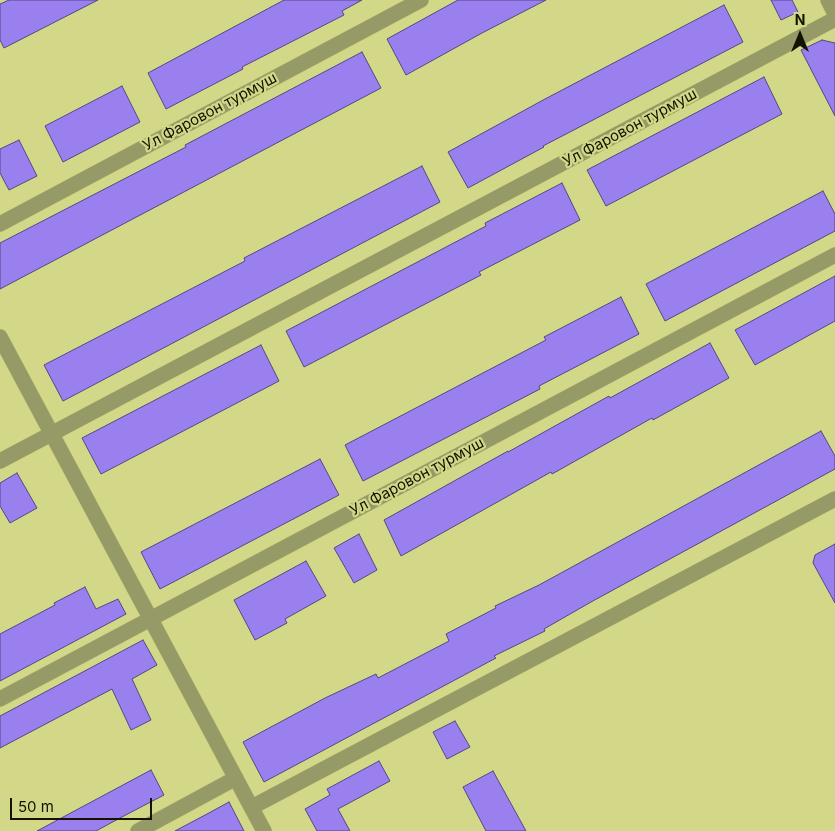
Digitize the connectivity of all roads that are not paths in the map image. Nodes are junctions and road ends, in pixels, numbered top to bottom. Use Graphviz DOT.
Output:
graph roads {
  1 [pos="421,0"];
  2 [pos="828,0"];
  3 [pos="835,14"];
  4 [pos="835,19"];
  5 [pos="0,224"];
  6 [pos="835,254"];
  7 [pos="0,337"];
  8 [pos="52,434"];
  9 [pos="0,461"];
  10 [pos="835,499"];
  11 [pos="151,618"];
  12 [pos="0,699"];
  13 [pos="236,778"];
  14 [pos="252,807"];
  15 [pos="138,831"];
  16 [pos="264,831"];
  1 -- 5 [label="street, Ул Фаровон турмуш"];
  2 -- 3 [label="street"];
  4 -- 8 [label="street, Ул Фаровон турмуш"];
  6 -- 11 [label="street, Ул Фаровон турмуш"];
  7 -- 8 [label="street"];
  8 -- 9 [label="street, Ул Фаровон турмуш"];
  8 -- 11 [label="street"];
  10 -- 14 [label="street"];
  11 -- 12 [label="street, Ул Фаровон турмуш"];
  11 -- 13 [label="street"];
  13 -- 14 [label="street"];
  13 -- 15 [label="street"];
  14 -- 16 [label="street"];
}
